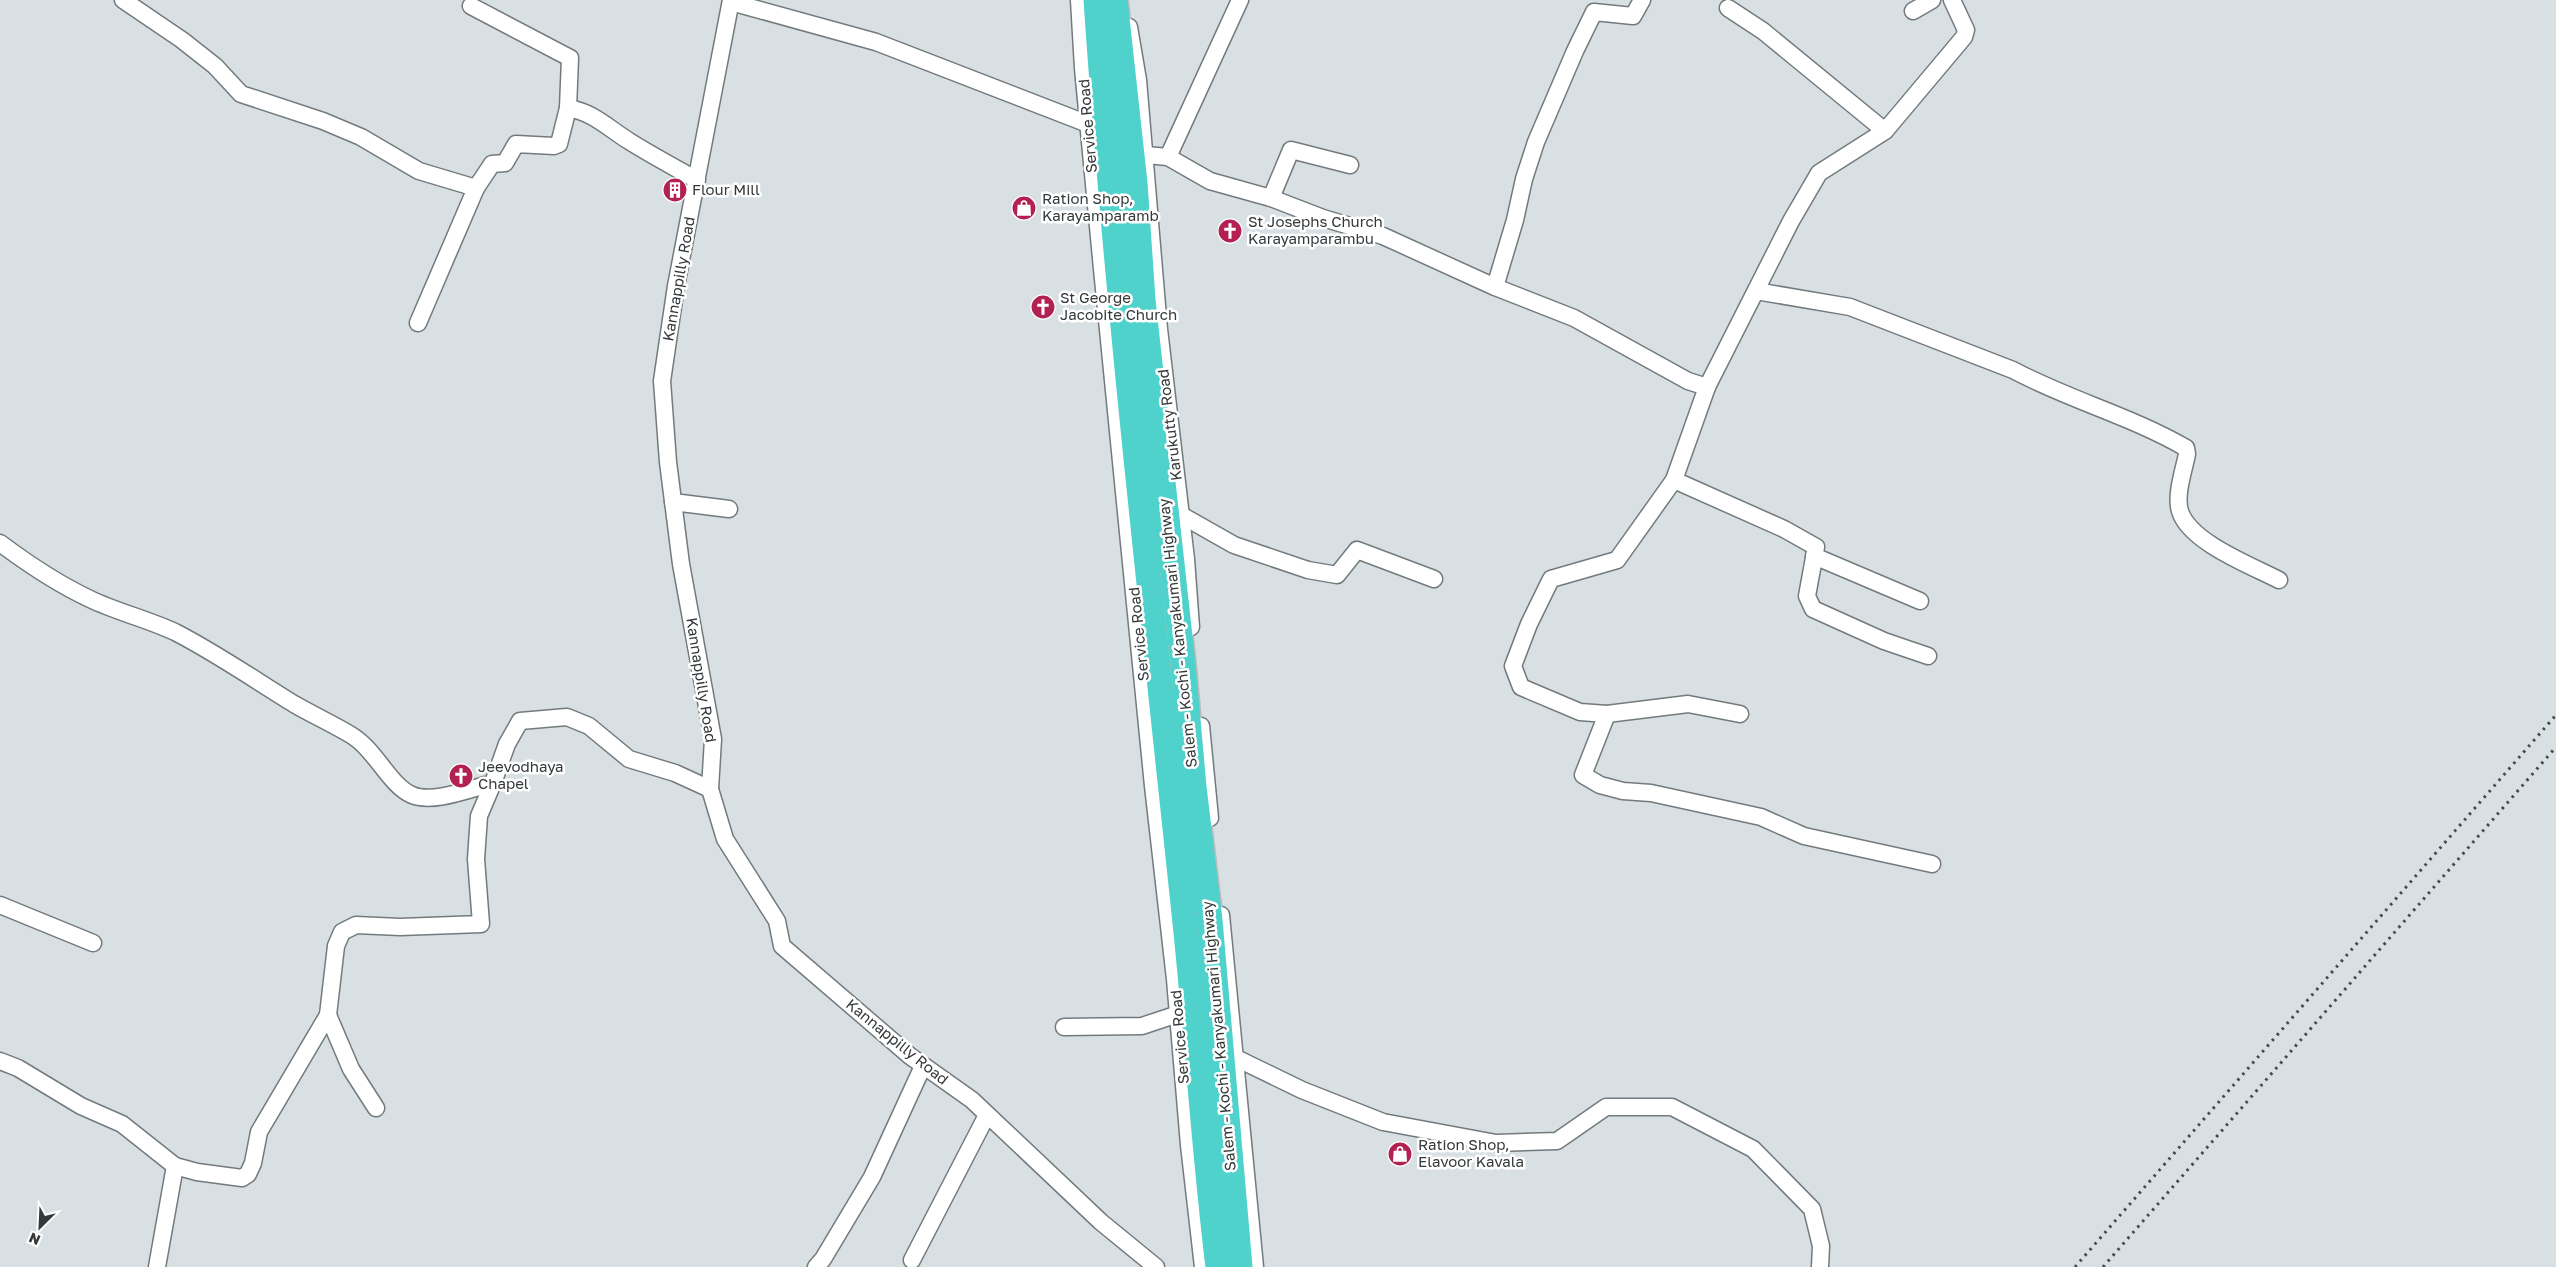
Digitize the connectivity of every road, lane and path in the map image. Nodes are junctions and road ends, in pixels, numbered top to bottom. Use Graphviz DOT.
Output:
graph roads {
  1 [pos="123,0"];
  2 [pos="1079,0"];
  3 [pos="1096,0"];
  4 [pos="1115,0"];
  5 [pos="1126,0"];
  6 [pos="1240,0"];
  7 [pos="1642,0"];
  8 [pos="1932,0"];
  9 [pos="1952,0"];
  10 [pos="731,1"];
  11 [pos="471,6"];
  12 [pos="1728,8"];
  13 [pos="1913,10"];
  14 [pos="568,108"];
  15 [pos="1088,124"];
  16 [pos="1885,131"];
  17 [pos="1146,155"];
  18 [pos="1168,157"];
  19 [pos="1350,165"];
  20 [pos="697,180"];
  21 [pos="476,188"];
  22 [pos="1272,198"];
  23 [pos="1495,287"];
  24 [pos="1756,291"];
  25 [pos="418,323"];
  26 [pos="1707,388"];
  27 [pos="1674,480"];
  28 [pos="673,502"];
  29 [pos="729,509"];
  30 [pos="1181,515"];
  31 [pos="0,543"];
  32 [pos="1814,556"];
  33 [pos="1434,579"];
  34 [pos="2279,580"];
  35 [pos="1920,601"];
  36 [pos="1928,656"];
  37 [pos="1607,714"];
  38 [pos="1740,714"];
  39 [pos="493,783"];
  40 [pos="710,788"];
  41 [pos="1932,864"];
  42 [pos="0,905"];
  43 [pos="93,943"];
  44 [pos="1178,1014"];
  45 [pos="328,1015"];
  46 [pos="1064,1027"];
  47 [pos="1236,1058"];
  48 [pos="0,1061"];
  49 [pos="923,1066"];
  50 [pos="376,1108"];
  51 [pos="987,1114"];
  52 [pos="175,1166"];
  53 [pos="912,1260"];
  54 [pos="157,1267"];
  55 [pos="816,1267"];
  56 [pos="1156,1267"];
  57 [pos="1203,1267"];
  58 [pos="1218,1267"];
  59 [pos="1240,1267"];
  60 [pos="1256,1267"];
  61 [pos="1820,1267"];
  1 -- 21 [label="street"];
  2 -- 15 [label="street, Service Road"];
  3 -- 58 [label="highway, Salem - Kochi - Kanyakumari Highway"];
  4 -- 59 [label="highway, Salem - Kochi - Kanyakumari Highway"];
  5 -- 17 [label="street, Karukutty Road"];
  6 -- 18 [label="street"];
  7 -- 23 [label="street"];
  8 -- 13 [label="street"];
  9 -- 16 [label="street"];
  10 -- 15 [label="street"];
  10 -- 20 [label="street, Kannappilly Road"];
  11 -- 14 [label="street"];
  12 -- 16 [label="street"];
  14 -- 20 [label="street"];
  14 -- 21 [label="street"];
  15 -- 44 [label="street, Service Road"];
  16 -- 24 [label="street"];
  17 -- 18 [label="street"];
  17 -- 30 [label="street, Karukutty Road"];
  18 -- 22 [label="street"];
  19 -- 22 [label="street"];
  20 -- 28 [label="street, Kannappilly Road"];
  21 -- 25 [label="street"];
  22 -- 23 [label="street"];
  23 -- 26 [label="street"];
  24 -- 26 [label="street"];
  24 -- 34 [label="street"];
  26 -- 27 [label="street"];
  27 -- 32 [label="street"];
  27 -- 37 [label="street"];
  28 -- 29 [label="street"];
  28 -- 40 [label="street, Kannappilly Road"];
  30 -- 33 [label="street"];
  30 -- 47 [label="street, Karukutty Road"];
  31 -- 39 [label="street"];
  32 -- 35 [label="street"];
  32 -- 36 [label="street"];
  37 -- 38 [label="street"];
  37 -- 41 [label="street"];
  39 -- 40 [label="street"];
  39 -- 45 [label="street"];
  40 -- 49 [label="street, Kannappilly Road"];
  42 -- 43 [label="street"];
  44 -- 46 [label="street"];
  44 -- 57 [label="street, Service Road"];
  45 -- 50 [label="street"];
  45 -- 52 [label="street"];
  47 -- 60 [label="street, Karukutty Road"];
  47 -- 61 [label="street"];
  48 -- 52 [label="street"];
  49 -- 51 [label="street, Kannappilly Road"];
  49 -- 55 [label="street"];
  51 -- 53 [label="street"];
  51 -- 56 [label="street, Kannappilly Road"];
  52 -- 54 [label="street"];
}
